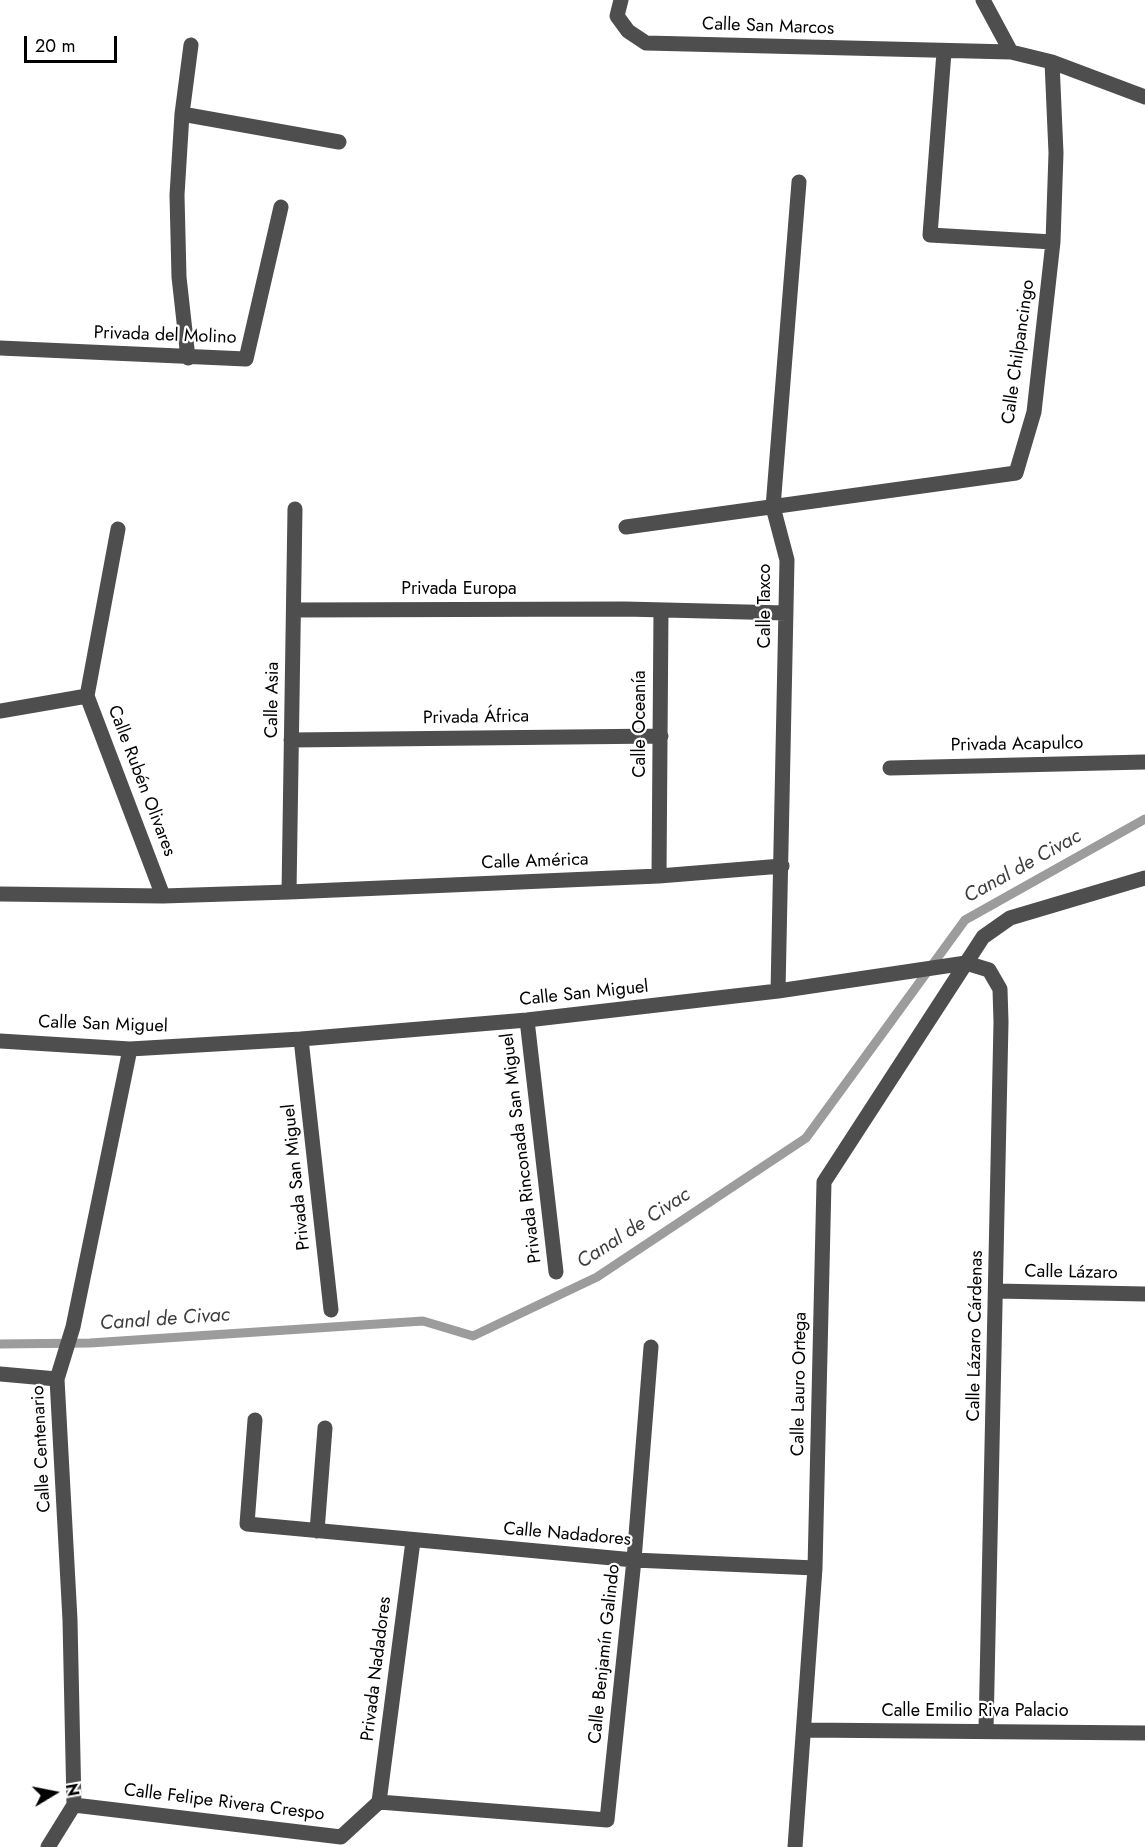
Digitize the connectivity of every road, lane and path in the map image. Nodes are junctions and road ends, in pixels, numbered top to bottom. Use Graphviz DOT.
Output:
graph roads {
  1 [pos="621,0"];
  2 [pos="983,0"];
  3 [pos="191,45"];
  4 [pos="944,52"];
  5 [pos="1011,52"];
  6 [pos="1052,62"];
  7 [pos="1145,97"];
  8 [pos="182,114"];
  9 [pos="339,142"];
  10 [pos="799,182"];
  11 [pos="281,207"];
  12 [pos="1053,242"];
  13 [pos="0,348"];
  14 [pos="188,358"];
  15 [pos="773,507"];
  16 [pos="295,508"];
  17 [pos="626,527"];
  18 [pos="118,528"];
  19 [pos="294,610"];
  20 [pos="661,610"];
  21 [pos="786,613"];
  22 [pos="87,696"];
  23 [pos="0,711"];
  24 [pos="662,736"];
  25 [pos="291,740"];
  26 [pos="1145,762"];
  27 [pos="890,768"];
  28 [pos="782,866"];
  29 [pos="659,876"];
  30 [pos="1145,878"];
  31 [pos="289,892"];
  32 [pos="0,894"];
  33 [pos="163,896"];
  34 [pos="966,963"];
  35 [pos="778,991"];
  36 [pos="527,1020"];
  37 [pos="301,1039"];
  38 [pos="0,1041"];
  39 [pos="130,1049"];
  40 [pos="556,1272"];
  41 [pos="996,1291"];
  42 [pos="1145,1294"];
  43 [pos="331,1310"];
  44 [pos="651,1347"];
  45 [pos="0,1374"];
  46 [pos="58,1376"];
  47 [pos="255,1420"];
  48 [pos="325,1428"];
  49 [pos="317,1531"];
  50 [pos="413,1541"];
  51 [pos="634,1560"];
  52 [pos="815,1568"];
  53 [pos="804,1730"];
  54 [pos="986,1730"];
  55 [pos="1145,1733"];
  56 [pos="379,1802"];
  57 [pos="74,1805"];
  58 [pos="48,1847"];
  59 [pos="795,1847"];
  1 -- 4 [label="street, Calle San Marcos"];
  2 -- 5 [label="street"];
  3 -- 8 [label="street"];
  4 -- 5 [label="street, Calle San Marcos"];
  4 -- 12 [label="street"];
  5 -- 6 [label="street, Calle San Marcos"];
  6 -- 7 [label="street, Calle San Marcos"];
  6 -- 12 [label="street, Calle Chilpancingo"];
  8 -- 9 [label="street"];
  8 -- 14 [label="street"];
  10 -- 15 [label="street, Calle Taxco"];
  11 -- 14 [label="street, Privada del Molino"];
  12 -- 15 [label="street, Calle Chilpancingo"];
  13 -- 14 [label="street, Privada del Molino"];
  15 -- 17 [label="street"];
  15 -- 21 [label="street, Calle Taxco"];
  16 -- 19 [label="street, Calle Asia"];
  18 -- 22 [label="street"];
  19 -- 20 [label="street, Privada Europa"];
  19 -- 25 [label="street, Calle Asia"];
  20 -- 21 [label="street"];
  20 -- 24 [label="street, Calle Oceanía"];
  21 -- 28 [label="street, Calle Taxco"];
  22 -- 23 [label="street, Calle Rubén Olivares"];
  22 -- 33 [label="street, Calle Rubén Olivares"];
  24 -- 25 [label="street, Privada África"];
  24 -- 29 [label="street, Calle Oceanía"];
  25 -- 31 [label="street, Calle Asia"];
  26 -- 27 [label="street, Privada Acapulco"];
  28 -- 29 [label="street, Calle América"];
  28 -- 35 [label="street, Calle Taxco"];
  29 -- 31 [label="street, Calle América"];
  30 -- 34 [label="street"];
  31 -- 33 [label="street, Calle América"];
  32 -- 33 [label="street, Calle América"];
  34 -- 35 [label="street, Calle San Miguel"];
  34 -- 41 [label="street, Calle Lázaro Cárdenas"];
  34 -- 52 [label="street, Calle Lauro Ortega"];
  35 -- 36 [label="street, Calle San Miguel"];
  36 -- 37 [label="street, Calle San Miguel"];
  36 -- 40 [label="street, Privada Rinconada San Miguel"];
  37 -- 39 [label="street, Calle San Miguel"];
  37 -- 43 [label="street, Privada San Miguel"];
  38 -- 39 [label="street, Calle San Miguel"];
  39 -- 46 [label="street, Calle Centenario"];
  41 -- 42 [label="street, Calle Lázaro"];
  41 -- 54 [label="street, Calle Lázaro Cárdenas"];
  44 -- 51 [label="street, Calle Benjamín Galindo"];
  45 -- 46 [label="street"];
  46 -- 57 [label="street, Calle Centenario"];
  47 -- 49 [label="street, Calle Nadadores"];
  48 -- 49 [label="street"];
  49 -- 50 [label="street, Calle Nadadores"];
  50 -- 51 [label="street, Calle Nadadores"];
  50 -- 56 [label="street, Privada Nadadores"];
  51 -- 52 [label="street, Calle Nadadores"];
  51 -- 56 [label="street, Calle Benjamín Galindo"];
  52 -- 53 [label="street, Calle Lauro Ortega"];
  53 -- 54 [label="street, Calle Emilio Riva Palacio"];
  53 -- 59 [label="street, Calle Lauro Ortega"];
  54 -- 55 [label="street, Calle Emilio Riva Palacio"];
  56 -- 57 [label="street, Calle Felipe Rivera Crespo"];
  57 -- 58 [label="street"];
}
